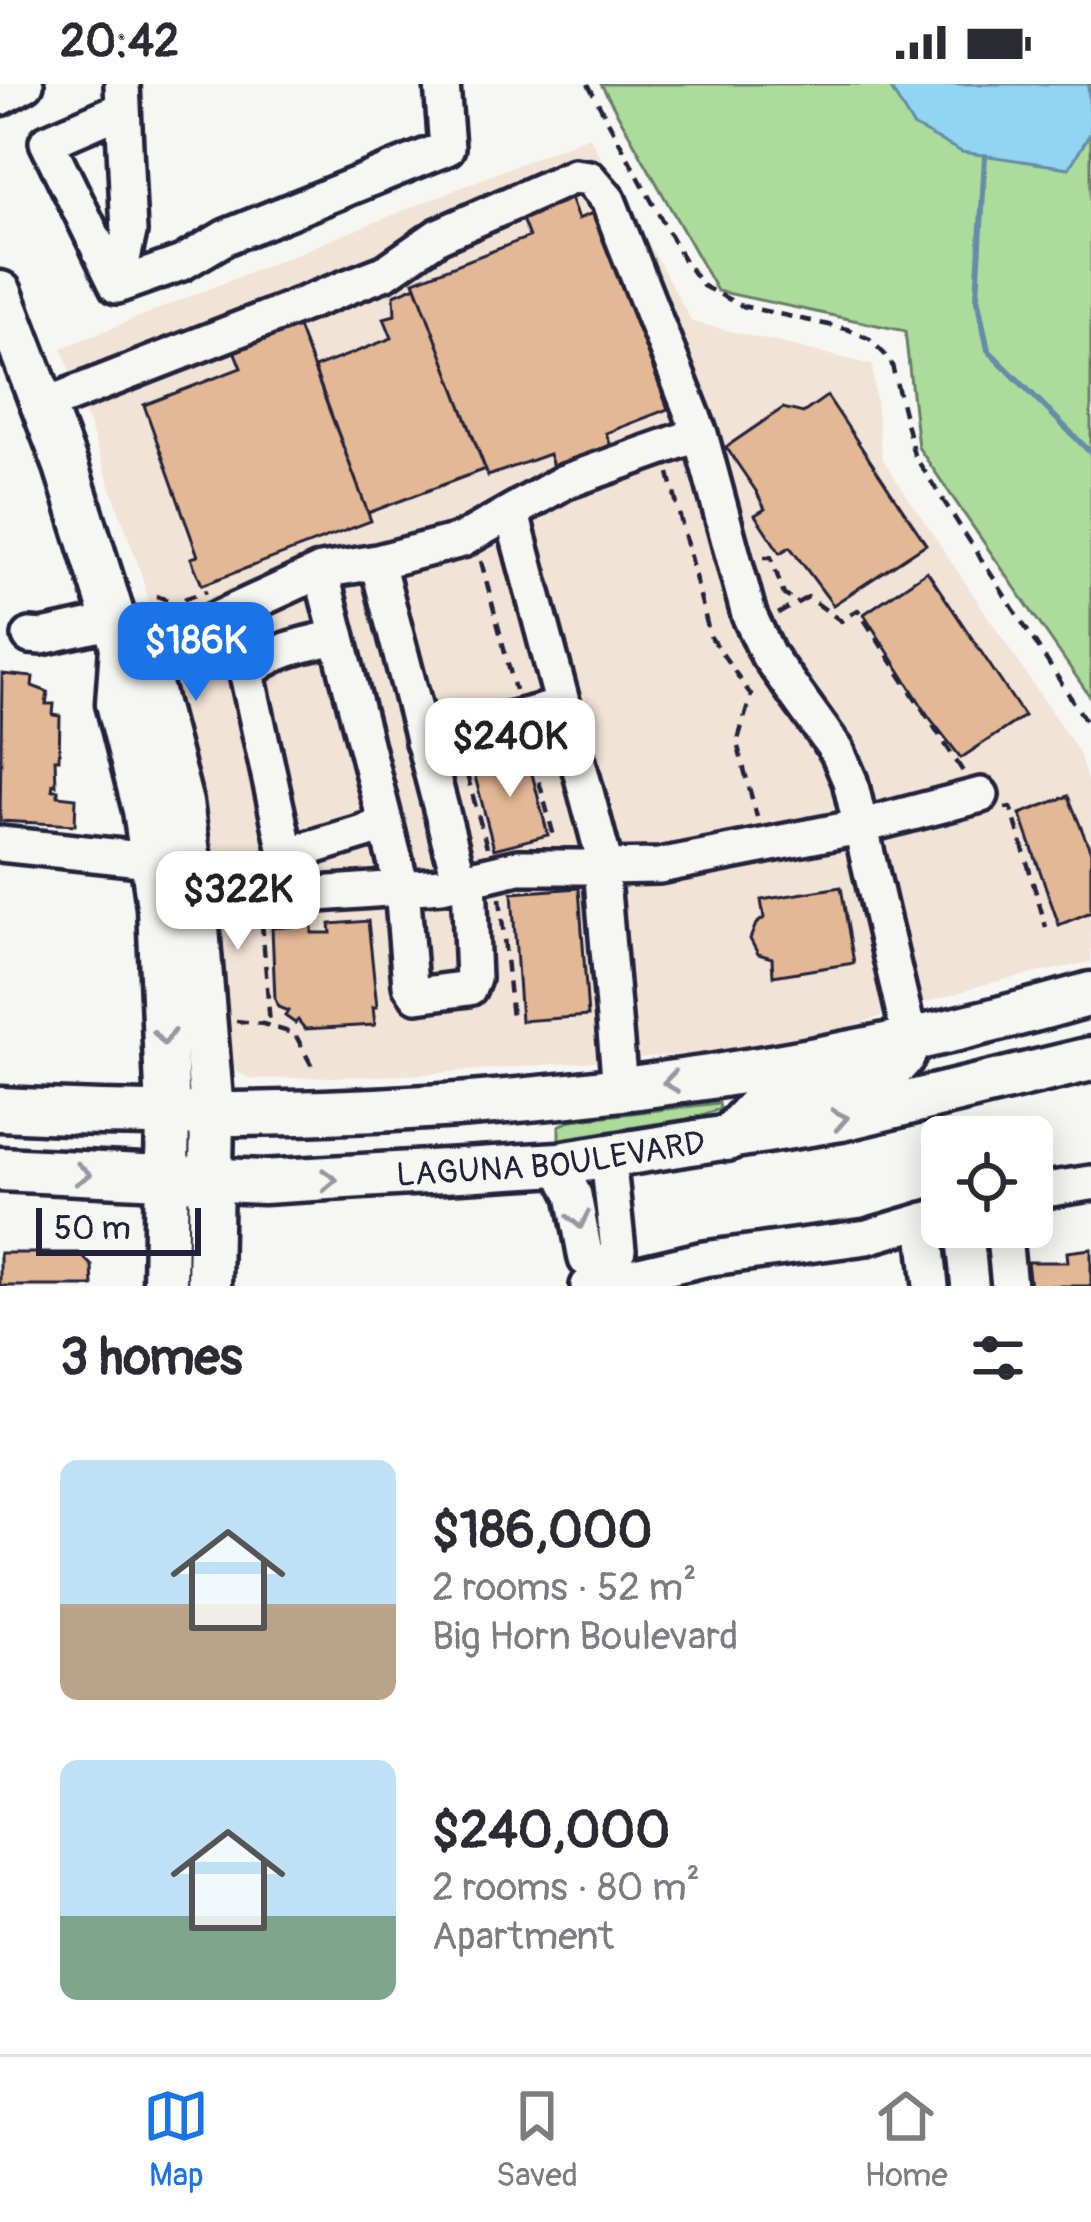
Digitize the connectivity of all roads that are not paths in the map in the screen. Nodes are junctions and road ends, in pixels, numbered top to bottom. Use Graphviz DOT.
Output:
graph roads {
  1 [pos="26,84"];
  2 [pos="442,84"];
  3 [pos="123,96"];
  4 [pos="0,98"];
  5 [pos="117,286"];
  6 [pos="1,298"];
  7 [pos="45,405"];
  8 [pos="700,434"];
  9 [pos="512,514"];
  10 [pos="377,562"];
  11 [pos="321,571"];
  12 [pos="119,634"];
  13 [pos="30,636"];
  14 [pos="338,637"];
  15 [pos="563,706"];
  16 [pos="423,742"];
  17 [pos="981,795"];
  18 [pos="386,825"];
  19 [pos="859,827"];
  20 [pos="0,844"];
  21 [pos="150,860"];
  22 [pos="603,867"];
  23 [pos="464,881"];
  24 [pos="402,887"];
  25 [pos="195,903"];
  26 [pos="1091,994"];
  27 [pos="910,1039"];
  28 [pos="1091,1059"];
  29 [pos="620,1089"];
  30 [pos="0,1109"];
  31 [pos="168,1113"];
  32 [pos="212,1113"];
  33 [pos="727,1139"];
  34 [pos="608,1158"];
  35 [pos="560,1164"];
  36 [pos="0,1169"];
  37 [pos="165,1180"];
  38 [pos="212,1182"];
  39 [pos="1091,1184"];
  40 [pos="1053,1189"];
  41 [pos="921,1221"];
  42 [pos="933,1248"];
  43 [pos="1006,1248"];
  44 [pos="602,1280"];
  45 [pos="164,1286"];
  46 [pos="209,1286"];
  47 [pos="932,1286"];
  48 [pos="1009,1286"];
  1 -- 4 [label="lane"];
  2 -- 5 [label="lane"];
  3 -- 5 [label="lane"];
  3 -- 5 [label="lane"];
  6 -- 7 [label="main road"];
  7 -- 8 [label="lane"];
  7 -- 12 [label="main road"];
  8 -- 9 [label="lane"];
  8 -- 19 [label="lane"];
  9 -- 10 [label="lane"];
  9 -- 15 [label="lane"];
  10 -- 11 [label="lane"];
  10 -- 16 [label="lane"];
  11 -- 12 [label="lane"];
  11 -- 14 [label="lane"];
  12 -- 13 [label="lane"];
  12 -- 21 [label="main road"];
  12 -- 25 [label="main road"];
  14 -- 18 [label="lane"];
  14 -- 18 [label="lane"];
  15 -- 16 [label="lane"];
  15 -- 22 [label="lane"];
  16 -- 23 [label="lane"];
  17 -- 19 [label="lane"];
  18 -- 24 [label="lane"];
  19 -- 22 [label="lane"];
  19 -- 27 [label="lane"];
  20 -- 21 [label="lane"];
  21 -- 31 [label="main road, one-way"];
  22 -- 23 [label="lane"];
  22 -- 29 [label="lane"];
  23 -- 24 [label="lane"];
  23 -- 24 [label="lane"];
  24 -- 25 [label="lane"];
  25 -- 32 [label="main road"];
  26 -- 27 [label="main road, LAGUNA BOULEVARD"];
  27 -- 29 [label="main road, LAGUNA BOULEVARD, one-way"];
  27 -- 33 [label="main road"];
  33 -- 28 [label="main road, LAGUNA BOULEVARD, one-way"];
  29 -- 32 [label="main road, LAGUNA BOULEVARD"];
  30 -- 31 [label="main road, LAGUNA BOULEVARD"];
  31 -- 32 [label="main road, LAGUNA BOULEVARD"];
  31 -- 37 [label="main road"];
  32 -- 38 [label="main road"];
  33 -- 34 [label="main road, LAGUNA BOULEVARD"];
  34 -- 35 [label="main road, LAGUNA BOULEVARD"];
  34 -- 44 [label="lane"];
  38 -- 35 [label="main road, LAGUNA BOULEVARD, one-way"];
  35 -- 44 [label="lane, one-way"];
  36 -- 37 [label="main road, LAGUNA BOULEVARD, one-way"];
  37 -- 38 [label="main road, LAGUNA BOULEVARD"];
  37 -- 45 [label="main road"];
  38 -- 46 [label="main road"];
  39 -- 40 [label="lane"];
  41 -- 44 [label="lane"];
  42 -- 47 [label="lane"];
  43 -- 48 [label="lane"];
}
